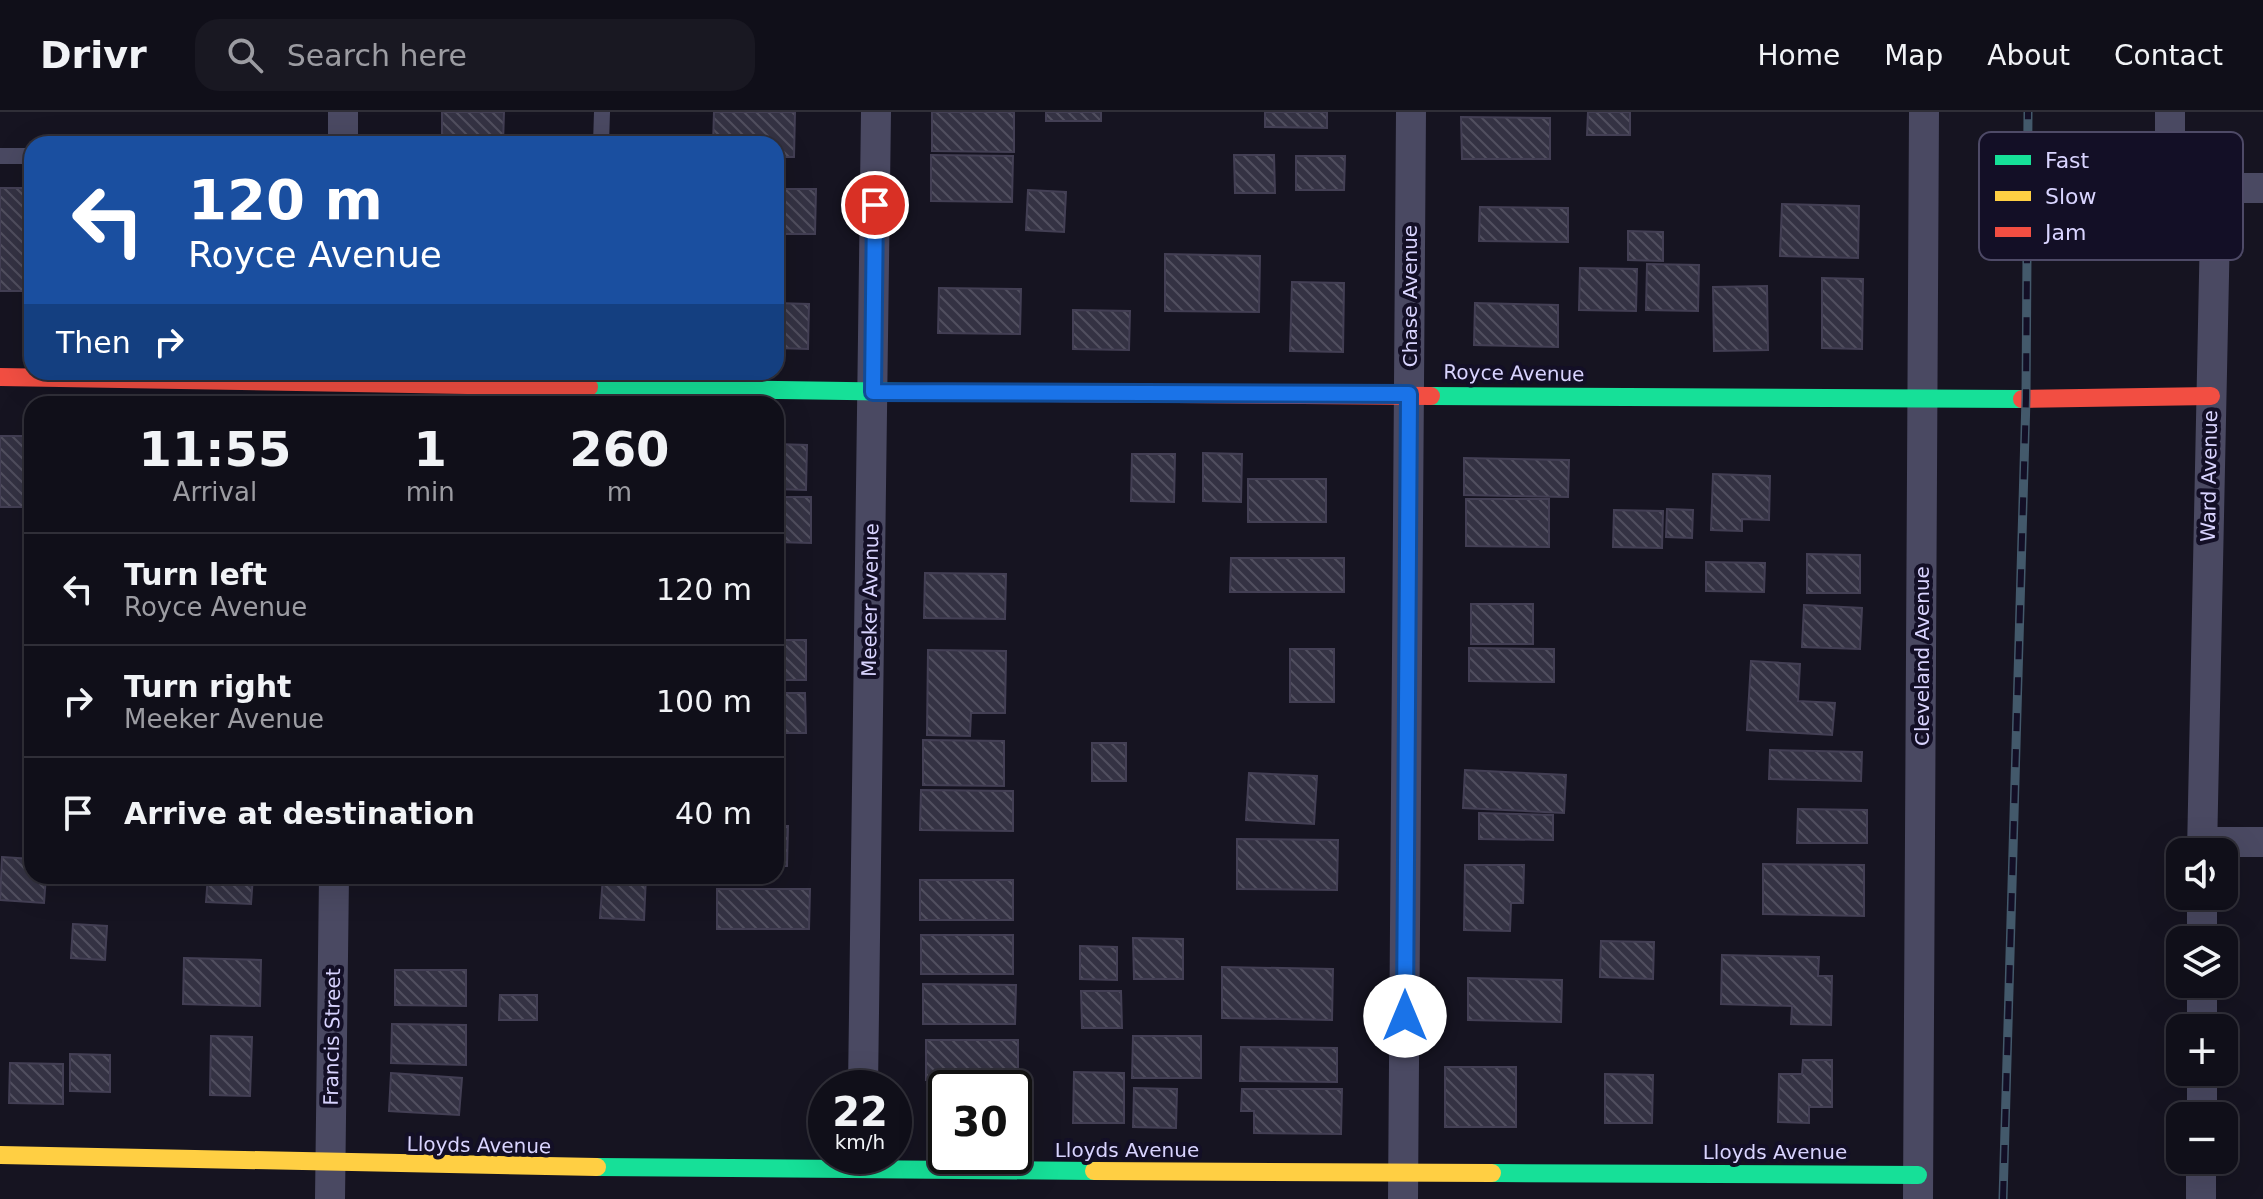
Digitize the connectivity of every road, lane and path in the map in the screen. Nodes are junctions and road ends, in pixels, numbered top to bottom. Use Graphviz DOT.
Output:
graph roads {
  1 [pos="343,112"];
  2 [pos="602,112"];
  3 [pos="876,112"];
  4 [pos="1411,112"];
  5 [pos="1924,112"];
  6 [pos="343,136"];
  7 [pos="601,136"];
  8 [pos="0,156"];
  9 [pos="24,156"];
  10 [pos="2214,260"];
  11 [pos="0,377"];
  12 [pos="24,377"];
  13 [pos="224,380"];
  14 [pos="590,380"];
  15 [pos="342,386"];
  16 [pos="873,392"];
  17 [pos="1409,394"];
  18 [pos="2211,396"];
  19 [pos="1924,400"];
  20 [pos="2202,838"];
  21 [pos="2263,842"];
  22 [pos="2238,844"];
  23 [pos="334,884"];
  24 [pos="863,1070"];
  25 [pos="0,1155"];
  26 [pos="330,1165"];
  27 [pos="2201,1174"];
  28 [pos="862,1176"];
  29 [pos="1403,1185"];
  30 [pos="1918,1187"];
  31 [pos="330,1199"];
  32 [pos="2201,1199"];
  1 -- 6 [label="street"];
  2 -- 7 [label="lane"];
  3 -- 16 [label="street, Meeker Avenue"];
  4 -- 17 [label="street, Chase Avenue"];
  5 -- 19 [label="street, Cleveland Avenue"];
  8 -- 9 [label="lane"];
  10 -- 18 [label="street, Ward Avenue"];
  11 -- 12 [label="street, Royce Avenue"];
  13 -- 15 [label="street, Royce Avenue"];
  14 -- 15 [label="street, Royce Avenue"];
  14 -- 16 [label="street, Royce Avenue"];
  16 -- 17 [label="street, Royce Avenue"];
  16 -- 24 [label="street, Meeker Avenue"];
  17 -- 19 [label="street, Royce Avenue"];
  17 -- 29 [label="street, Chase Avenue"];
  18 -- 19 [label="street, Royce Avenue"];
  18 -- 20 [label="street, Ward Avenue"];
  19 -- 30 [label="street, Cleveland Avenue"];
  21 -- 22 [label="street"];
  23 -- 26 [label="street, Francis Street"];
  25 -- 26 [label="street, Lloyds Avenue"];
  26 -- 28 [label="street, Lloyds Avenue"];
  26 -- 31 [label="street, Francis Street"];
  27 -- 32 [label="street"];
  28 -- 29 [label="street, Lloyds Avenue"];
  29 -- 30 [label="street, Lloyds Avenue"];
}
